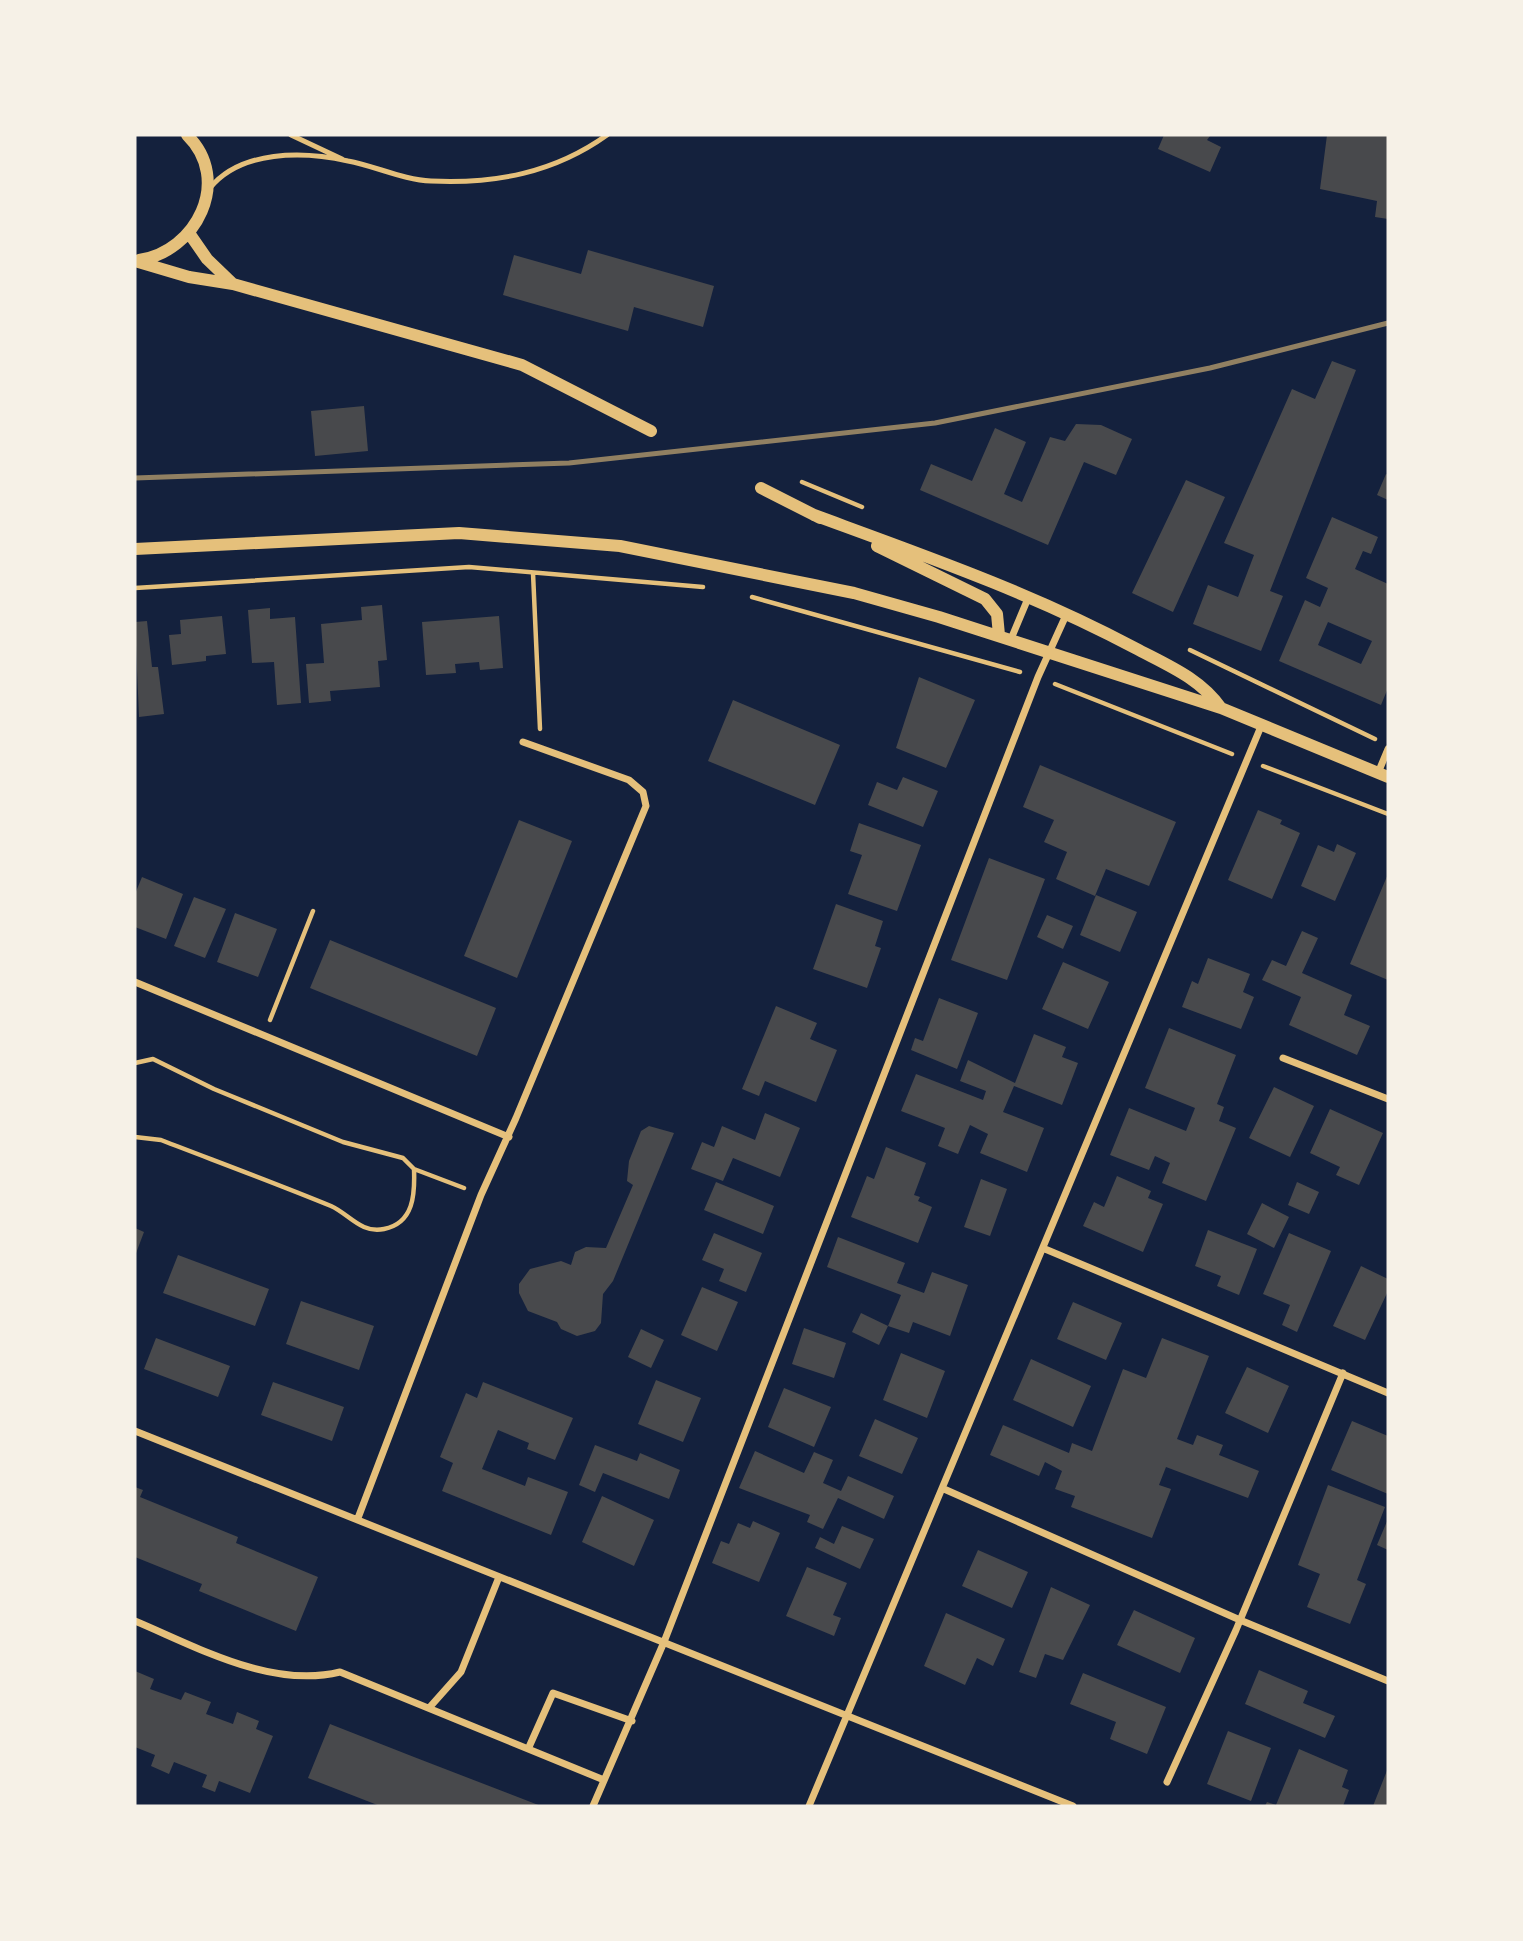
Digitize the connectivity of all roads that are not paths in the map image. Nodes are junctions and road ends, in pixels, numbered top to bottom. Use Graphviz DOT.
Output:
graph roads {
  1 [pos="187,135"];
  2 [pos="291,135"];
  3 [pos="607,135"];
  4 [pos="345,160"];
  5 [pos="207,191"];
  6 [pos="190,233"];
  7 [pos="135,261"];
  8 [pos="233,284"];
  9 [pos="651,431"];
  10 [pos="761,488"];
  11 [pos="814,515"];
  12 [pos="135,549"];
  13 [pos="1029,595"];
  14 [pos="1067,612"];
  15 [pos="1005,637"];
  16 [pos="1049,654"];
  17 [pos="1221,708"];
  18 [pos="1262,724"];
  19 [pos="523,742"];
  20 [pos="1388,748"];
  21 [pos="1383,775"];
  22 [pos="135,982"];
  23 [pos="1283,1058"];
  24 [pos="1388,1099"];
  25 [pos="509,1137"];
  26 [pos="1045,1250"];
  27 [pos="1343,1373"];
  28 [pos="1388,1393"];
  29 [pos="135,1431"];
  30 [pos="944,1489"];
  31 [pos="358,1518"];
  32 [pos="499,1577"];
  33 [pos="1240,1620"];
  34 [pos="135,1621"];
  35 [pos="664,1642"];
  36 [pos="1388,1681"];
  37 [pos="429,1708"];
  38 [pos="845,1717"];
  39 [pos="632,1721"];
  40 [pos="529,1747"];
  41 [pos="604,1780"];
  42 [pos="1167,1782"];
  43 [pos="593,1806"];
  44 [pos="809,1806"];
  45 [pos="1073,1806"];
  1 -- 5 [label="street"];
  2 -- 4 [label="lane"];
  3 -- 4 [label="lane"];
  4 -- 5 [label="lane"];
  5 -- 6 [label="street"];
  6 -- 7 [label="street"];
  6 -- 8 [label="street"];
  7 -- 8 [label="street"];
  8 -- 9 [label="street"];
  10 -- 11 [label="street"];
  11 -- 13 [label="street"];
  11 -- 15 [label="street"];
  12 -- 15 [label="street"];
  13 -- 14 [label="street"];
  13 -- 15 [label="street"];
  14 -- 16 [label="street"];
  14 -- 17 [label="street"];
  15 -- 16 [label="street"];
  16 -- 17 [label="street"];
  16 -- 35 [label="street"];
  17 -- 18 [label="street"];
  18 -- 21 [label="street"];
  18 -- 26 [label="street"];
  19 -- 25 [label="street"];
  20 -- 21 [label="street"];
  22 -- 25 [label="street"];
  23 -- 24 [label="street"];
  25 -- 31 [label="street"];
  26 -- 27 [label="street"];
  26 -- 30 [label="street"];
  27 -- 28 [label="street"];
  27 -- 33 [label="street"];
  29 -- 31 [label="street"];
  30 -- 33 [label="street"];
  30 -- 38 [label="street"];
  31 -- 32 [label="street"];
  32 -- 35 [label="street"];
  32 -- 37 [label="street"];
  33 -- 36 [label="street"];
  33 -- 42 [label="street"];
  34 -- 37 [label="street"];
  35 -- 38 [label="street"];
  35 -- 39 [label="street"];
  37 -- 40 [label="street"];
  38 -- 44 [label="street"];
  38 -- 45 [label="street"];
  39 -- 40 [label="street"];
  39 -- 41 [label="street"];
  40 -- 41 [label="street"];
  41 -- 43 [label="street"];
}
